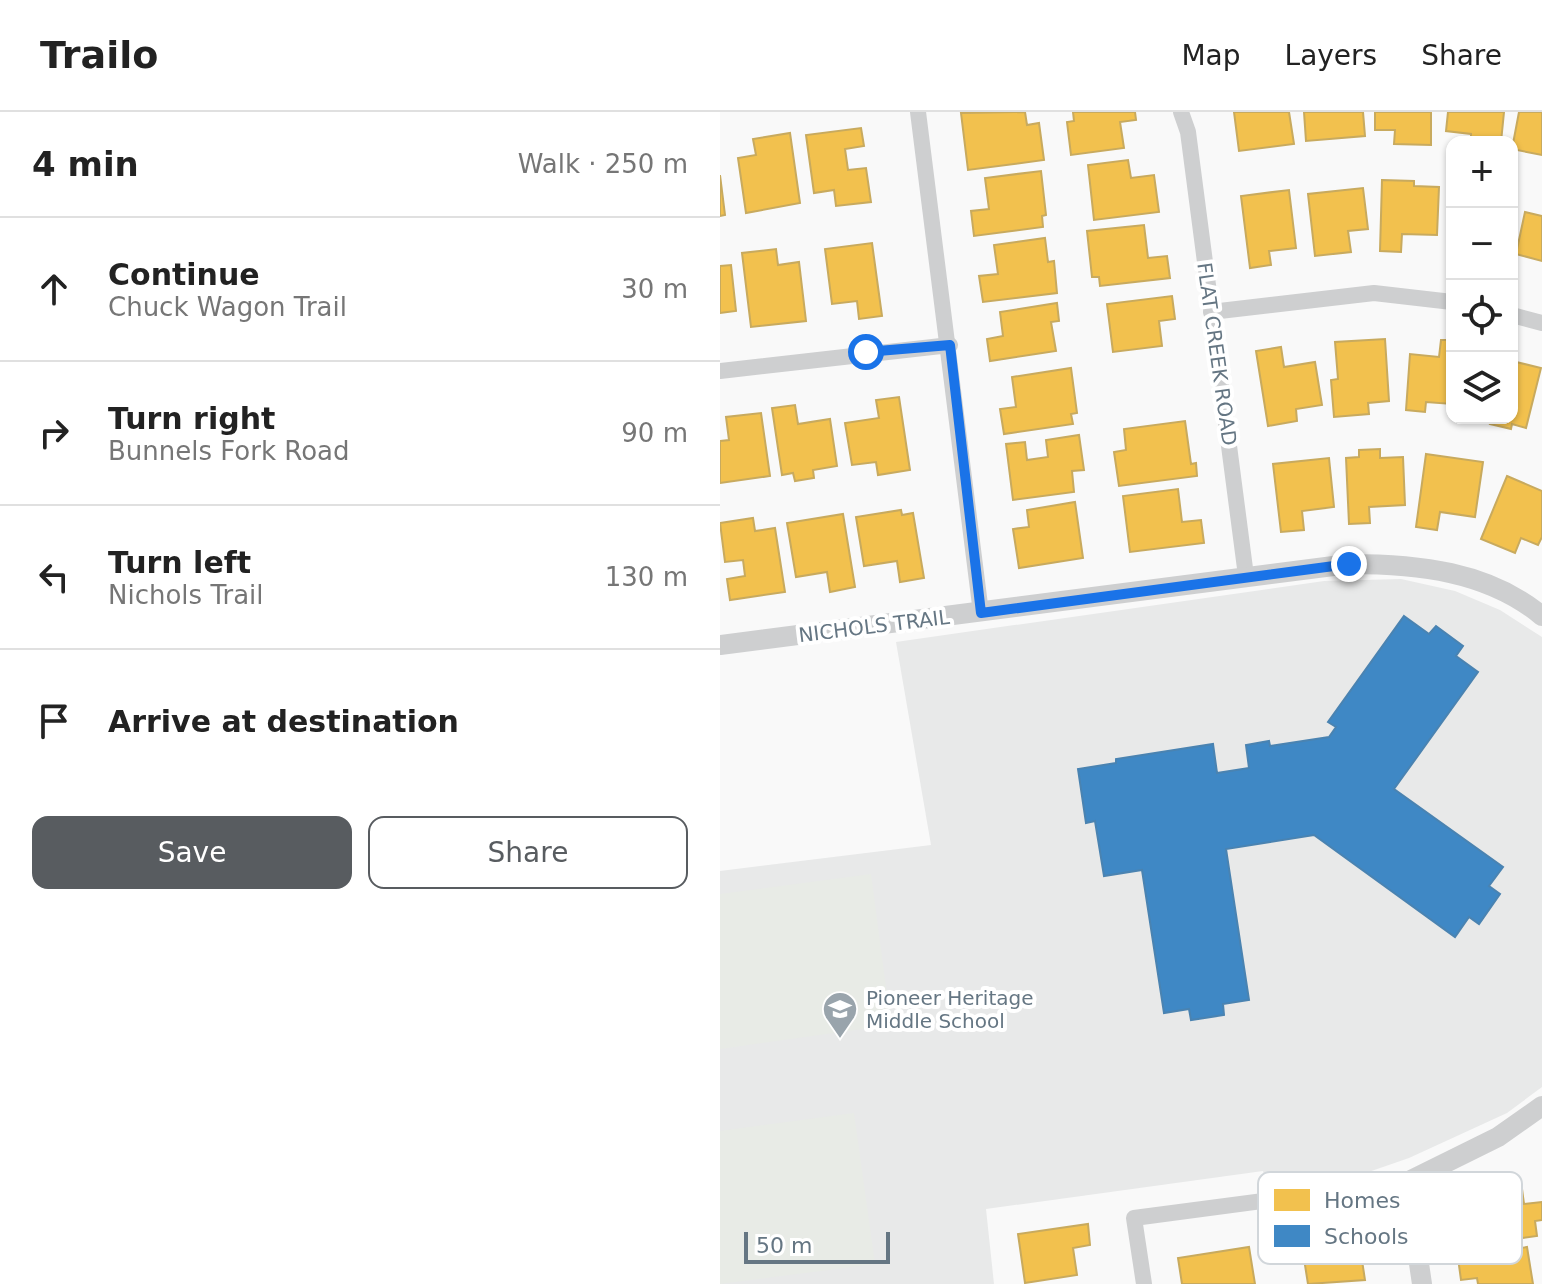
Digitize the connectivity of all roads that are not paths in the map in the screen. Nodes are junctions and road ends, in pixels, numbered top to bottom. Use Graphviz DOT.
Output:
graph roads {
  1 [pos="918,112"];
  2 [pos="1181,112"];
  3 [pos="1191,112"];
  4 [pos="1188,132"];
  5 [pos="1446,301"];
  6 [pos="1211,312"];
  7 [pos="1518,317"];
  8 [pos="1542,323"];
  9 [pos="950,345"];
  10 [pos="720,371"];
  11 [pos="1246,576"];
  12 [pos="981,613"];
  13 [pos="1542,616"];
  14 [pos="720,645"];
  15 [pos="1542,1106"];
  16 [pos="1427,1172"];
  17 [pos="1258,1202"];
  18 [pos="1419,1264"];
  19 [pos="1144,1284"];
  20 [pos="1422,1284"];
  1 -- 9 [label="street"];
  2 -- 4 [label="street, FLAT CREEK ROAD"];
  3 -- 4 [label="street, FLAT CREEK ROAD"];
  4 -- 6 [label="street, FLAT CREEK ROAD"];
  5 -- 6 [label="street"];
  6 -- 11 [label="street, FLAT CREEK ROAD"];
  7 -- 8 [label="street"];
  9 -- 10 [label="street"];
  9 -- 12 [label="street"];
  11 -- 12 [label="street, NICHOLS TRAIL"];
  11 -- 13 [label="street, NICHOLS TRAIL"];
  12 -- 14 [label="street, NICHOLS TRAIL"];
  15 -- 16 [label="street"];
  17 -- 19 [label="street"];
  18 -- 20 [label="street"];
}
